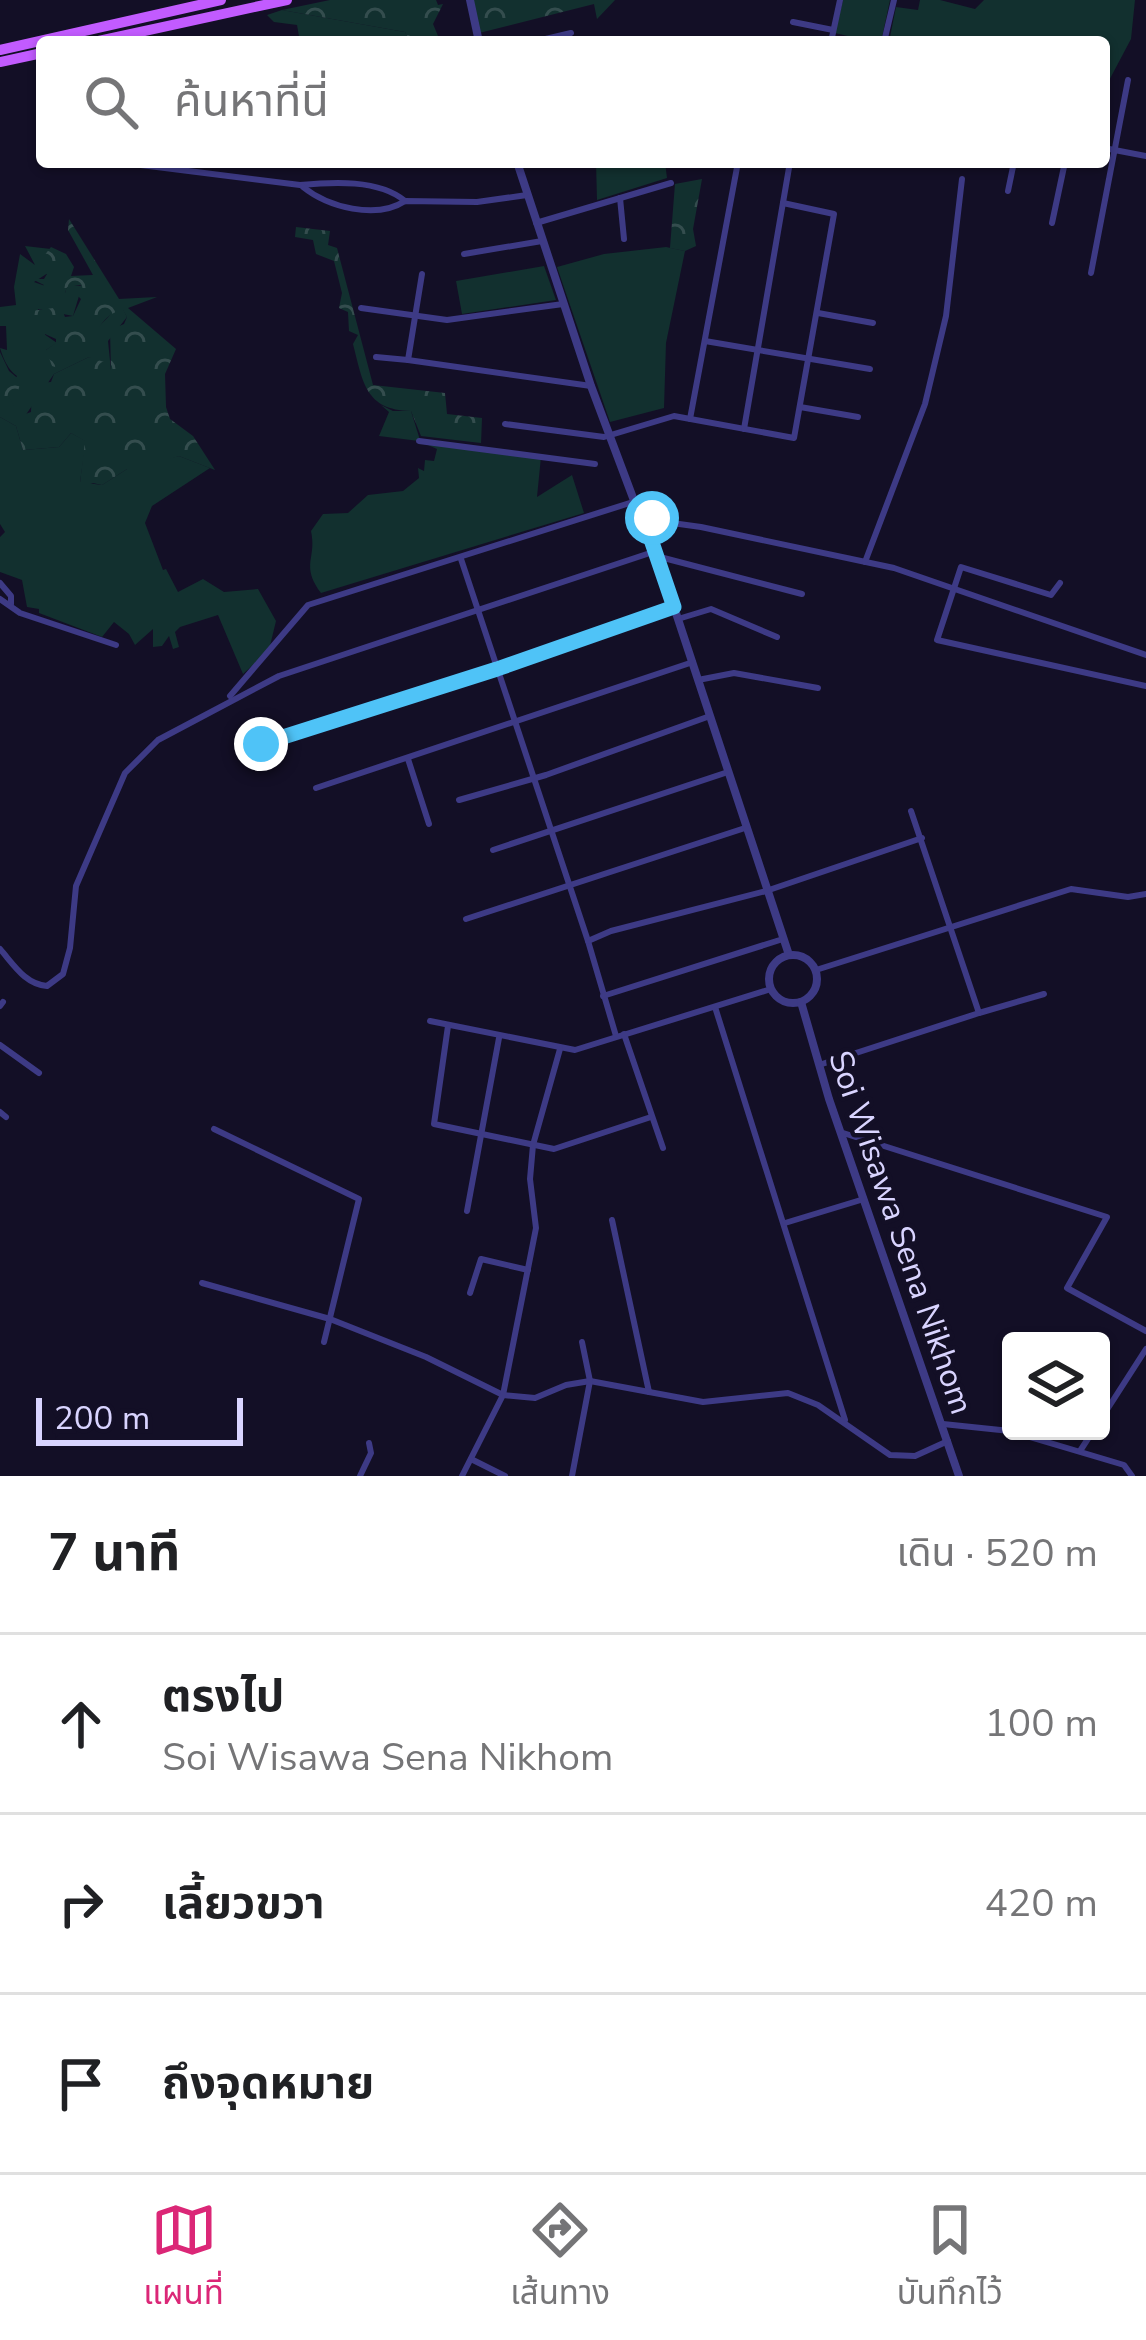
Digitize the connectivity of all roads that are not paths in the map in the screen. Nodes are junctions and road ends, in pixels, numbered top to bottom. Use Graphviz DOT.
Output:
graph roads {
  1 [pos="221,0"];
  2 [pos="287,0"];
  3 [pos="470,0"];
  4 [pos="840,0"];
  5 [pos="894,0"];
  6 [pos="793,22"];
  7 [pos="833,30"];
  8 [pos="571,33"];
  9 [pos="80,36"];
  10 [pos="122,36"];
  11 [pos="478,36"];
  12 [pos="558,36"];
  13 [pos="832,36"];
  14 [pos="885,36"];
  15 [pos="36,47"];
  16 [pos="36,53"];
  17 [pos="1,56"];
  18 [pos="1128,80"];
  19 [pos="1110,142"];
  20 [pos="1110,149"];
  21 [pos="1146,156"];
  22 [pos="165,168"];
  23 [pos="519,168"];
  24 [pos="737,168"];
  25 [pos="789,168"];
  26 [pos="1013,168"];
  27 [pos="1064,168"];
  28 [pos="1105,168"];
  29 [pos="962,179"];
  30 [pos="671,183"];
  31 [pos="300,185"];
  32 [pos="1008,191"];
  33 [pos="526,194"];
  34 [pos="620,198"];
  35 [pos="405,202"];
  36 [pos="783,203"];
  37 [pos="536,223"];
  38 [pos="1052,223"];
  39 [pos="624,239"];
  40 [pos="542,241"];
  41 [pos="464,254"];
  42 [pos="1091,273"];
  43 [pos="422,274"];
  44 [pos="562,304"];
  45 [pos="361,308"];
  46 [pos="818,313"];
  47 [pos="415,316"];
  48 [pos="873,322"];
  49 [pos="705,341"];
  50 [pos="756,347"];
  51 [pos="376,357"];
  52 [pos="809,358"];
  53 [pos="408,360"];
  54 [pos="871,369"];
  55 [pos="591,386"];
  56 [pos="800,407"];
  57 [pos="858,417"];
  58 [pos="691,419"];
  59 [pos="506,424"];
  60 [pos="744,429"];
  61 [pos="609,434"];
  62 [pos="419,441"];
  63 [pos="596,464"];
  64 [pos="636,501"];
  65 [pos="644,519"];
  66 [pos="656,554"];
  67 [pos="461,559"];
  68 [pos="865,562"];
  69 [pos="0,583"];
  70 [pos="1060,583"];
  71 [pos="952,589"];
  72 [pos="802,594"];
  73 [pos="0,599"];
  74 [pos="11,604"];
  75 [pos="674,607"];
  76 [pos="477,608"];
  77 [pos="678,619"];
  78 [pos="777,637"];
  79 [pos="116,644"];
  80 [pos="1146,655"];
  81 [pos="693,662"];
  82 [pos="497,669"];
  83 [pos="698,680"];
  84 [pos="1146,686"];
  85 [pos="818,688"];
  86 [pos="226,700"];
  87 [pos="710,716"];
  88 [pos="515,723"];
  89 [pos="245,754"];
  90 [pos="408,758"];
  91 [pos="728,772"];
  92 [pos="533,778"];
  93 [pos="316,788"];
  94 [pos="459,800"];
  95 [pos="911,811"];
  96 [pos="430,824"];
  97 [pos="745,828"];
  98 [pos="551,831"];
  99 [pos="922,838"];
  100 [pos="493,850"];
  101 [pos="569,885"];
  102 [pos="766,892"];
  103 [pos="1145,896"];
  104 [pos="466,919"];
  105 [pos="951,928"];
  106 [pos="783,939"];
  107 [pos="588,941"];
  108 [pos="0,950"];
  109 [pos="789,956"];
  110 [pos="816,970"];
  111 [pos="771,989"];
  112 [pos="1044,994"];
  113 [pos="603,996"];
  114 [pos="801,1002"];
  115 [pos="715,1007"];
  116 [pos="979,1013"];
  117 [pos="430,1022"];
  118 [pos="448,1026"];
  119 [pos="620,1035"];
  120 [pos="500,1037"];
  121 [pos="0,1045"];
  122 [pos="560,1049"];
  123 [pos="819,1065"];
  124 [pos="39,1073"];
  125 [pos="651,1117"];
  126 [pos="214,1129"];
  127 [pos="840,1132"];
  128 [pos="483,1134"];
  129 [pos="532,1145"];
  130 [pos="662,1148"];
  131 [pos="864,1199"];
  132 [pos="467,1211"];
  133 [pos="612,1220"];
  134 [pos="785,1223"];
  135 [pos="528,1270"];
  136 [pos="202,1283"];
  137 [pos="470,1293"];
  138 [pos="329,1318"];
  139 [pos="1146,1331"];
  140 [pos="324,1342"];
  141 [pos="582,1342"];
  142 [pos="1146,1348"];
  143 [pos="590,1381"];
  144 [pos="649,1394"];
  145 [pos="503,1396"];
  146 [pos="1110,1405"];
  147 [pos="846,1424"];
  148 [pos="942,1424"];
  149 [pos="1087,1440"];
  150 [pos="948,1441"];
  151 [pos="1041,1441"];
  152 [pos="369,1442"];
  153 [pos="1080,1451"];
  154 [pos="471,1459"];
  155 [pos="360,1476"];
  156 [pos="462,1476"];
  157 [pos="505,1476"];
  158 [pos="572,1476"];
  159 [pos="959,1476"];
  160 [pos="1132,1476"];
  1 -- 9 [label="main road"];
  2 -- 10 [label="main road"];
  3 -- 11 [label="street"];
  4 -- 7 [label="street"];
  5 -- 14 [label="street"];
  6 -- 7 [label="street"];
  7 -- 13 [label="street"];
  8 -- 12 [label="street"];
  15 -- 17 [label="main road"];
  16 -- 17 [label="main road"];
  18 -- 19 [label="street"];
  20 -- 21 [label="street"];
  22 -- 31 [label="street"];
  23 -- 33 [label="street"];
  24 -- 49 [label="street"];
  25 -- 36 [label="street"];
  26 -- 32 [label="street"];
  27 -- 38 [label="street"];
  28 -- 42 [label="street"];
  29 -- 68 [label="street"];
  30 -- 34 [label="street"];
  31 -- 35 [label="street"];
  31 -- 35 [label="street"];
  33 -- 35 [label="street"];
  33 -- 37 [label="street"];
  34 -- 37 [label="street"];
  34 -- 39 [label="street"];
  36 -- 46 [label="street"];
  36 -- 50 [label="street"];
  37 -- 40 [label="street"];
  40 -- 41 [label="street"];
  40 -- 44 [label="street"];
  43 -- 47 [label="street"];
  44 -- 47 [label="street"];
  44 -- 55 [label="street"];
  45 -- 47 [label="street"];
  46 -- 48 [label="street"];
  46 -- 52 [label="street"];
  47 -- 53 [label="street"];
  49 -- 50 [label="street"];
  49 -- 58 [label="street"];
  50 -- 52 [label="street"];
  50 -- 60 [label="street"];
  51 -- 53 [label="street"];
  52 -- 54 [label="street"];
  52 -- 56 [label="street"];
  53 -- 55 [label="street"];
  55 -- 61 [label="street"];
  56 -- 57 [label="street"];
  56 -- 60 [label="street"];
  58 -- 60 [label="street"];
  58 -- 61 [label="street"];
  59 -- 61 [label="street"];
  61 -- 64 [label="street"];
  62 -- 63 [label="street"];
  64 -- 65 [label="street"];
  64 -- 67 [label="street"];
  65 -- 66 [label="street"];
  65 -- 68 [label="street"];
  66 -- 72 [label="street"];
  66 -- 75 [label="street"];
  66 -- 76 [label="street"];
  67 -- 76 [label="street"];
  67 -- 86 [label="street"];
  68 -- 71 [label="street"];
  69 -- 74 [label="street"];
  70 -- 71 [label="street"];
  71 -- 80 [label="street"];
  71 -- 84 [label="street"];
  73 -- 74 [label="street"];
  74 -- 79 [label="street"];
  75 -- 77 [label="street"];
  75 -- 82 [label="street"];
  76 -- 82 [label="street"];
  76 -- 86 [label="street"];
  77 -- 78 [label="street"];
  77 -- 81 [label="street"];
  81 -- 83 [label="street"];
  81 -- 88 [label="street"];
  82 -- 88 [label="street"];
  82 -- 89 [label="street"];
  83 -- 85 [label="street"];
  83 -- 87 [label="street"];
  86 -- 108 [label="street"];
  87 -- 91 [label="street"];
  87 -- 92 [label="street"];
  88 -- 90 [label="street"];
  88 -- 92 [label="street"];
  90 -- 93 [label="street"];
  90 -- 96 [label="street"];
  91 -- 97 [label="street"];
  91 -- 98 [label="street"];
  92 -- 94 [label="street"];
  92 -- 98 [label="street"];
  95 -- 99 [label="street"];
  97 -- 101 [label="street"];
  97 -- 102 [label="street"];
  98 -- 100 [label="street"];
  98 -- 101 [label="street"];
  99 -- 102 [label="street"];
  99 -- 105 [label="street"];
  101 -- 104 [label="street"];
  101 -- 107 [label="street"];
  102 -- 106 [label="street"];
  102 -- 107 [label="street"];
  103 -- 105 [label="street"];
  105 -- 110 [label="street"];
  105 -- 116 [label="street"];
  106 -- 109 [label="street"];
  106 -- 113 [label="street"];
  107 -- 113 [label="street"];
  109 -- 110 [label="street"];
  109 -- 111 [label="street"];
  110 -- 114 [label="street"];
  111 -- 114 [label="street"];
  111 -- 115 [label="street"];
  112 -- 116 [label="street"];
  113 -- 119 [label="street"];
  114 -- 123 [label="street, Soi Wisawa Sena Nikhom"];
  115 -- 119 [label="street"];
  115 -- 134 [label="street"];
  116 -- 123 [label="street"];
  117 -- 118 [label="street"];
  118 -- 120 [label="street"];
  118 -- 128 [label="street"];
  119 -- 122 [label="street"];
  119 -- 125 [label="street"];
  120 -- 122 [label="street"];
  120 -- 128 [label="street"];
  121 -- 124 [label="street"];
  122 -- 129 [label="street"];
  123 -- 127 [label="street, Soi Wisawa Sena Nikhom"];
  125 -- 129 [label="street"];
  125 -- 130 [label="street"];
  126 -- 138 [label="street"];
  127 -- 131 [label="street, Soi Wisawa Sena Nikhom"];
  127 -- 139 [label="street"];
  128 -- 129 [label="street"];
  128 -- 132 [label="street"];
  129 -- 135 [label="street"];
  131 -- 134 [label="street"];
  131 -- 148 [label="street, Soi Wisawa Sena Nikhom"];
  133 -- 144 [label="street"];
  134 -- 147 [label="street"];
  135 -- 137 [label="street"];
  135 -- 145 [label="street"];
  136 -- 138 [label="street"];
  138 -- 140 [label="street"];
  138 -- 145 [label="street"];
  141 -- 143 [label="street"];
  142 -- 146 [label="street"];
  143 -- 144 [label="street"];
  143 -- 145 [label="street"];
  143 -- 158 [label="street"];
  144 -- 147 [label="street"];
  145 -- 154 [label="street"];
  147 -- 150 [label="street"];
  148 -- 150 [label="street, Soi Wisawa Sena Nikhom"];
  148 -- 151 [label="street"];
  149 -- 153 [label="street"];
  150 -- 159 [label="street, Soi Wisawa Sena Nikhom"];
  151 -- 153 [label="street"];
  152 -- 155 [label="street"];
  153 -- 160 [label="street"];
  154 -- 156 [label="street"];
  154 -- 157 [label="street"];
}
